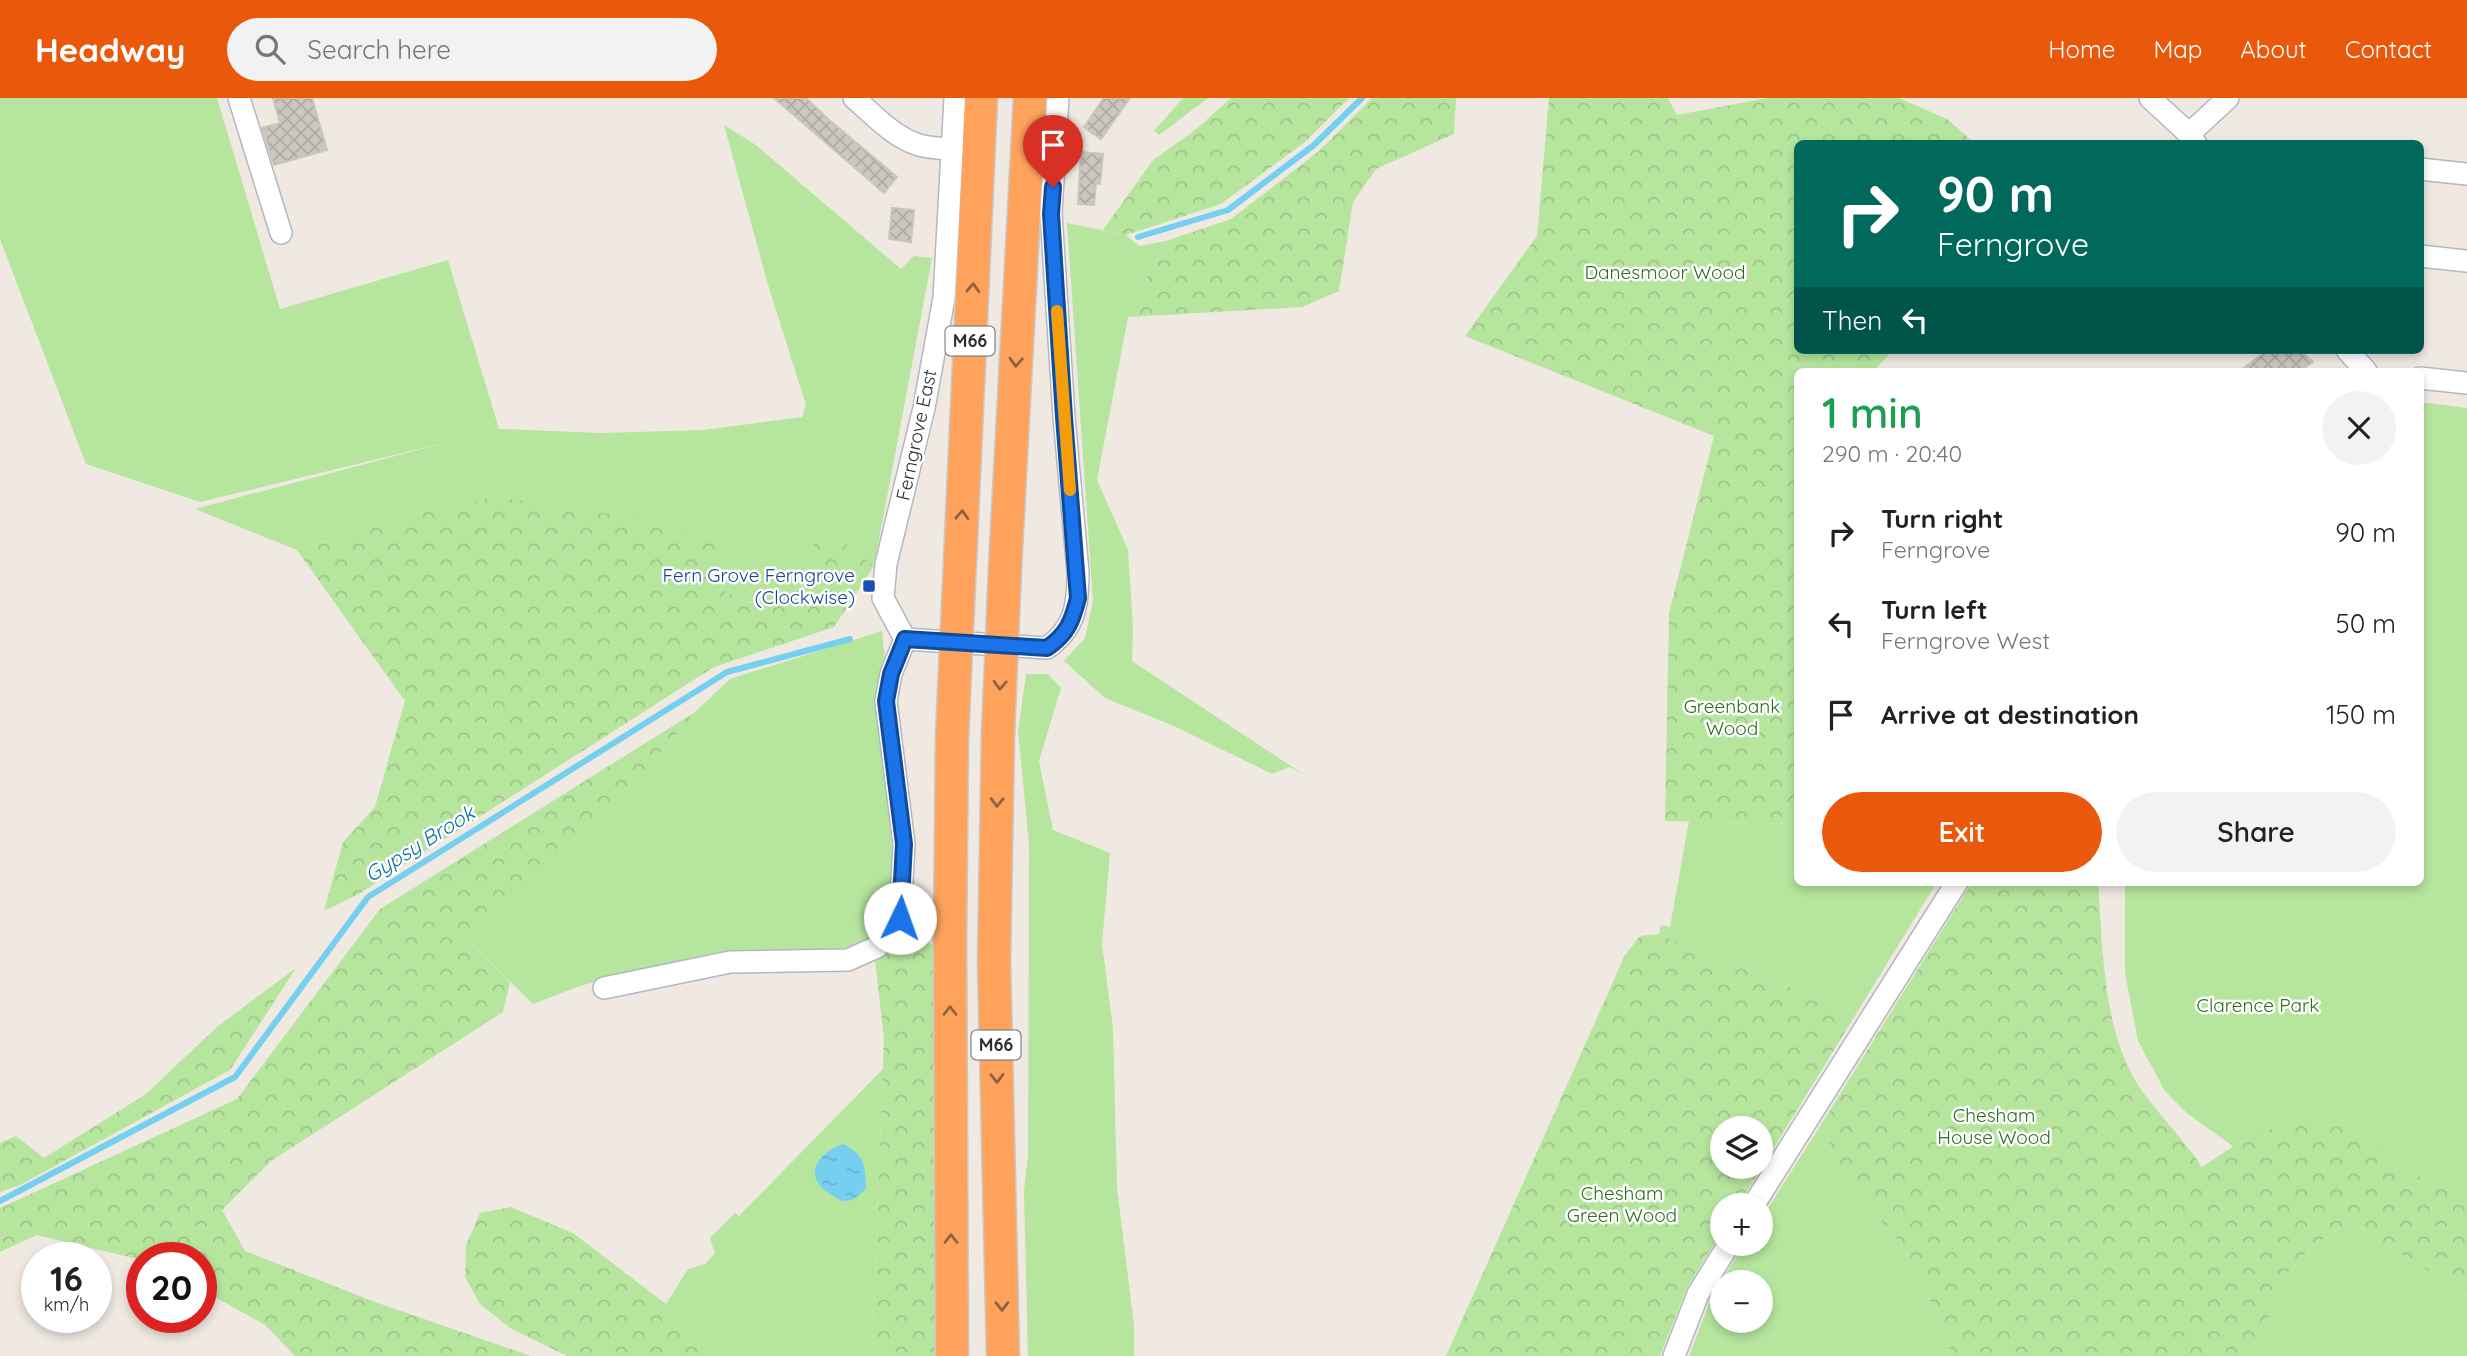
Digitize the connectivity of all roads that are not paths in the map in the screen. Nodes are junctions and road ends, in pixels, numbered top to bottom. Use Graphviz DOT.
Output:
graph roads {
  1 [pos="239,98"];
  2 [pos="854,98"];
  3 [pos="955,98"];
  4 [pos="981,98"];
  5 [pos="1030,98"];
  6 [pos="1058,98"];
  7 [pos="2150,98"];
  8 [pos="2228,98"];
  9 [pos="2192,139"];
  10 [pos="953,150"];
  11 [pos="2424,169"];
  12 [pos="2467,174"];
  13 [pos="281,233"];
  14 [pos="2424,256"];
  15 [pos="2467,261"];
  16 [pos="2350,354"];
  17 [pos="2363,368"];
  18 [pos="2424,378"];
  19 [pos="2467,383"];
  20 [pos="905,639"];
  21 [pos="1954,886"];
  22 [pos="604,988"];
  23 [pos="1761,1193"];
  24 [pos="1722,1256"];
  25 [pos="952,1356"];
  26 [pos="1003,1356"];
  27 [pos="1674,1356"];
  1 -- 13 [label="street"];
  2 -- 10 [label="street"];
  3 -- 10 [label="street, Ferngrove East"];
  25 -- 4 [label="highway, M66, one-way, bridge"];
  5 -- 26 [label="highway, M66, one-way, bridge"];
  6 -- 20 [label="street"];
  7 -- 9 [label="street"];
  8 -- 9 [label="street"];
  10 -- 20 [label="street, Ferngrove East"];
  11 -- 12 [label="street"];
  14 -- 15 [label="street"];
  16 -- 17 [label="street"];
  18 -- 19 [label="street"];
  20 -- 22 [label="street"];
  21 -- 23 [label="street"];
  24 -- 27 [label="street"];
}
